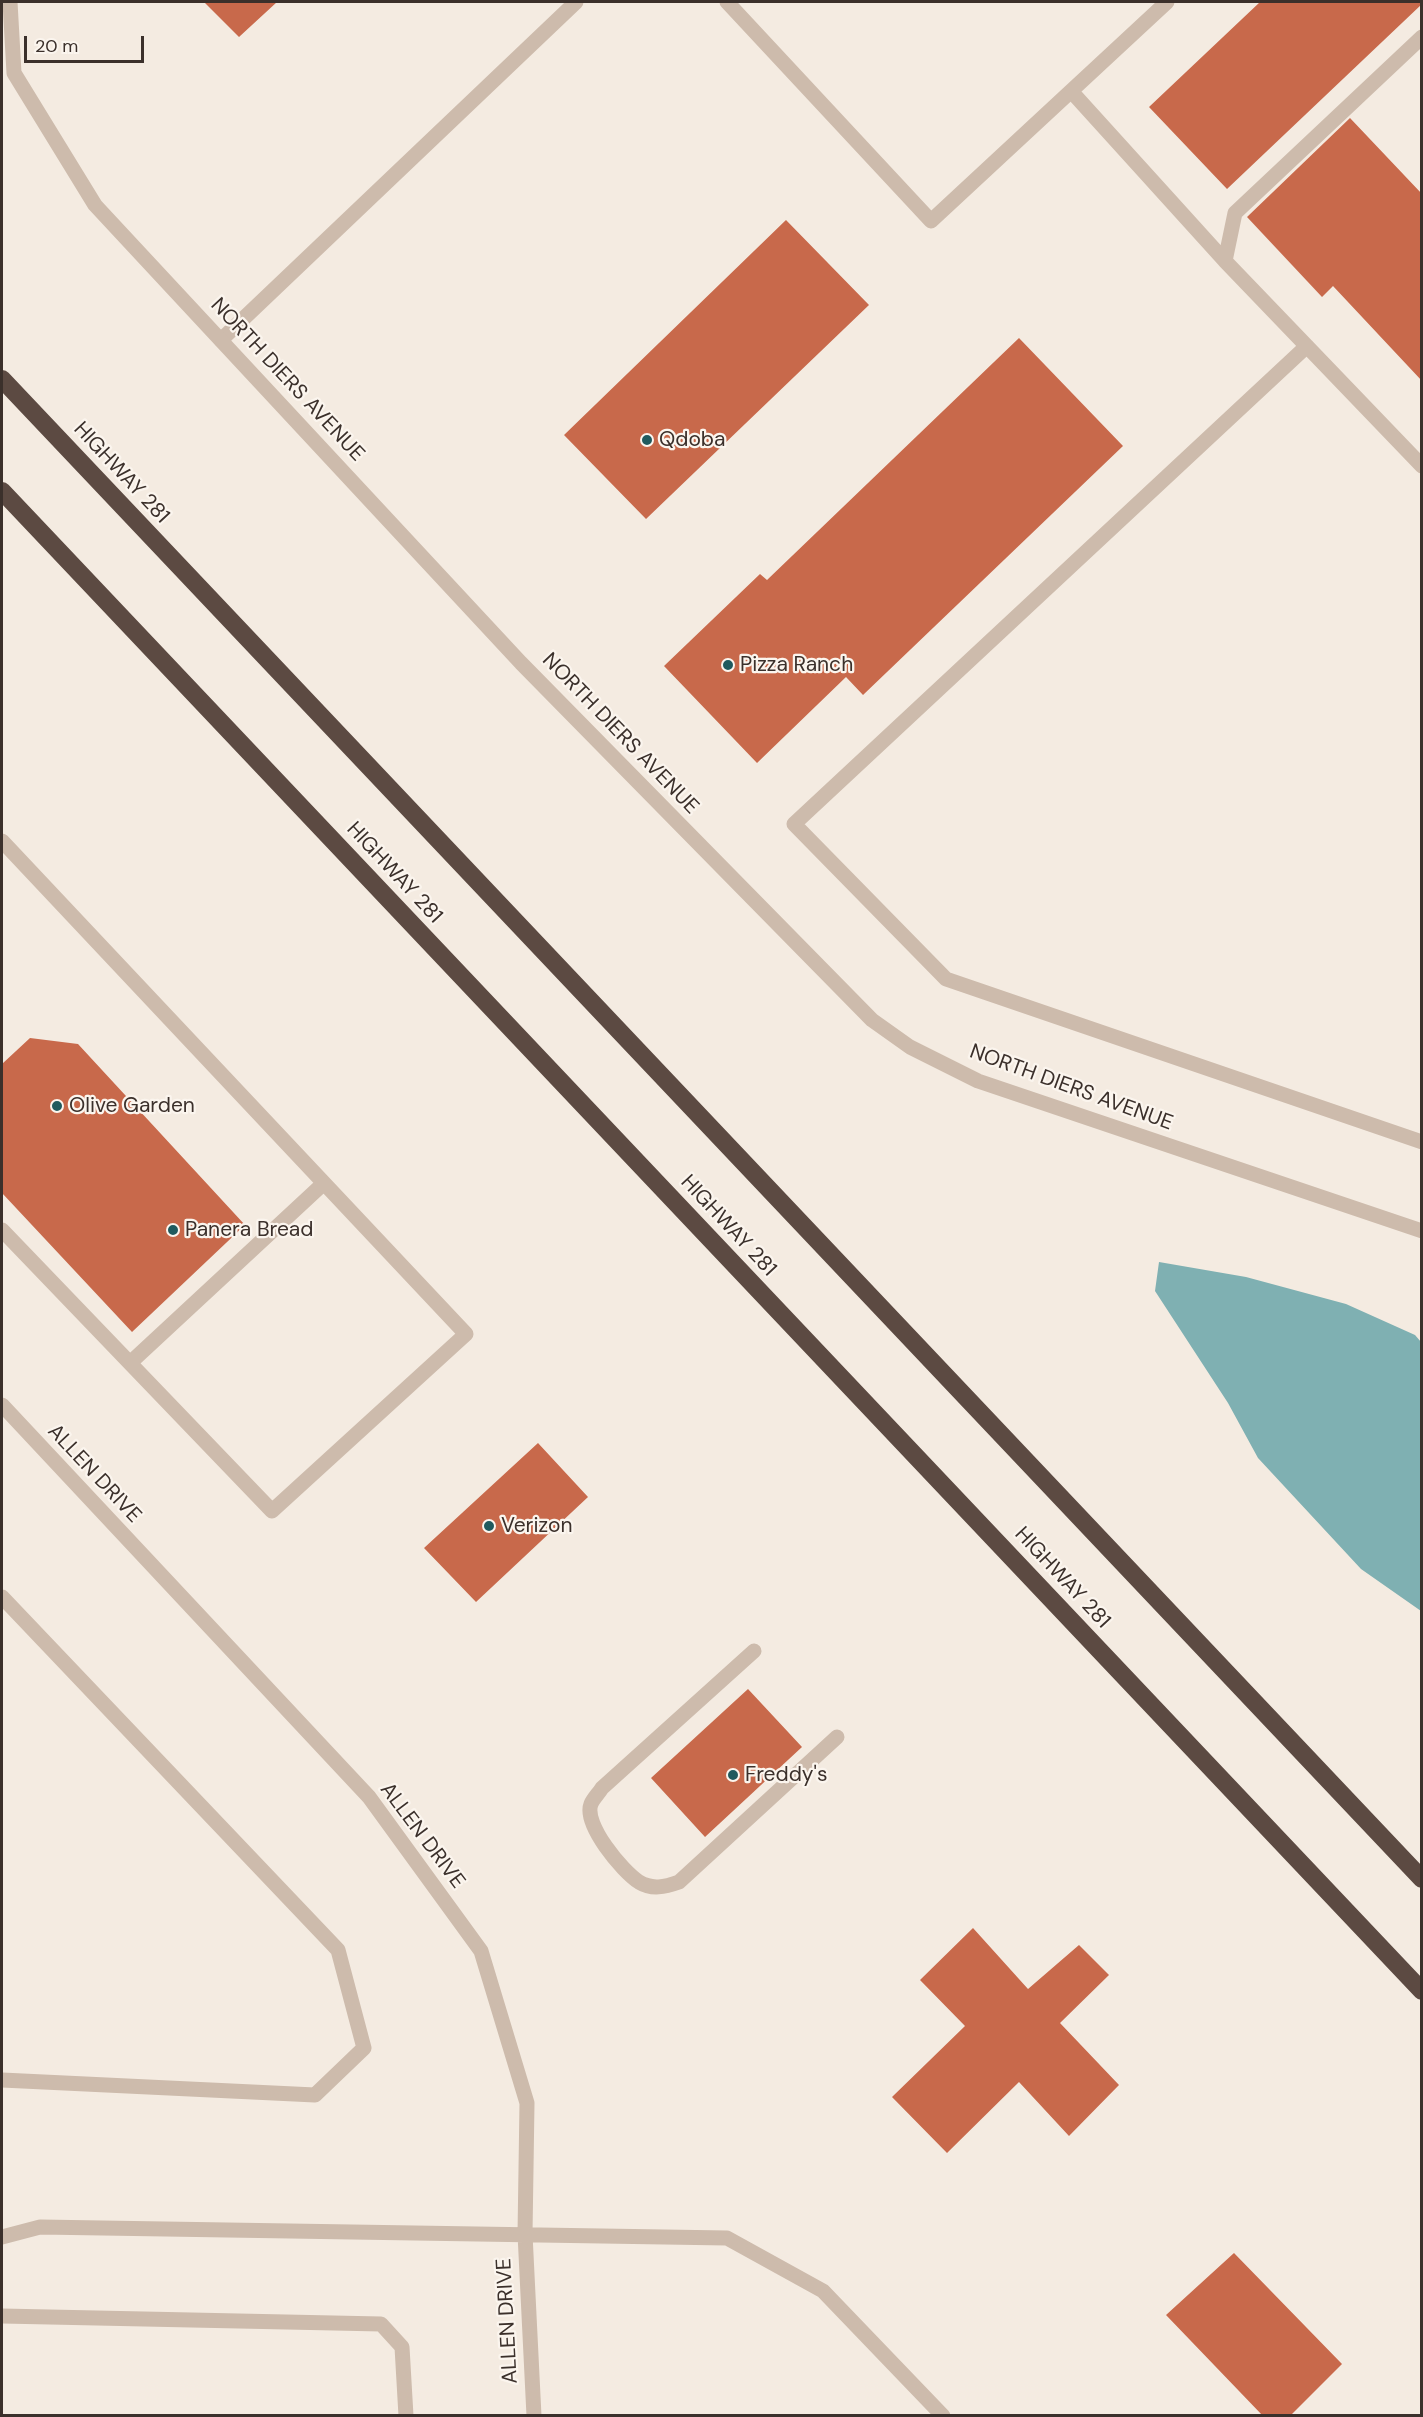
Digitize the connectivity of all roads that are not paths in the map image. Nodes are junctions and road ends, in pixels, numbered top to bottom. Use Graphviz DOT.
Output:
graph roads {
  1 [pos="10,2"];
  2 [pos="576,2"];
  3 [pos="727,2"];
  4 [pos="1167,2"];
  5 [pos="1422,37"];
  6 [pos="1071,91"];
  7 [pos="1225,261"];
  8 [pos="220,340"];
  9 [pos="1306,346"];
  10 [pos="2,379"];
  11 [pos="1422,466"];
  12 [pos="2,491"];
  13 [pos="2,841"];
  14 [pos="1422,1142"];
  15 [pos="324,1183"];
  16 [pos="2,1230"];
  17 [pos="1422,1231"];
  18 [pos="130,1363"];
  19 [pos="2,1405"];
  20 [pos="2,1597"];
  21 [pos="754,1651"];
  22 [pos="837,1737"];
  23 [pos="1422,1879"];
  24 [pos="1422,1991"];
  25 [pos="2,2080"];
  26 [pos="525,2234"];
  27 [pos="2,2237"];
  28 [pos="2,2316"];
  29 [pos="406,2415"];
  30 [pos="534,2415"];
  31 [pos="943,2415"];
  1 -- 8 [label="street, NORTH DIERS AVENUE"];
  2 -- 8 [label="street"];
  3 -- 6 [label="street"];
  4 -- 6 [label="street"];
  5 -- 7 [label="street"];
  6 -- 7 [label="street"];
  7 -- 9 [label="street"];
  8 -- 17 [label="street, NORTH DIERS AVENUE"];
  9 -- 11 [label="street"];
  9 -- 14 [label="street"];
  10 -- 23 [label="highway, HIGHWAY 281"];
  12 -- 24 [label="highway, HIGHWAY 281"];
  13 -- 15 [label="street"];
  15 -- 18 [label="street"];
  15 -- 18 [label="street"];
  16 -- 18 [label="street"];
  19 -- 26 [label="street, ALLEN DRIVE"];
  20 -- 25 [label="street"];
  21 -- 22 [label="street"];
  26 -- 27 [label="street"];
  26 -- 30 [label="street, ALLEN DRIVE"];
  26 -- 31 [label="street"];
  28 -- 29 [label="street"];
}
